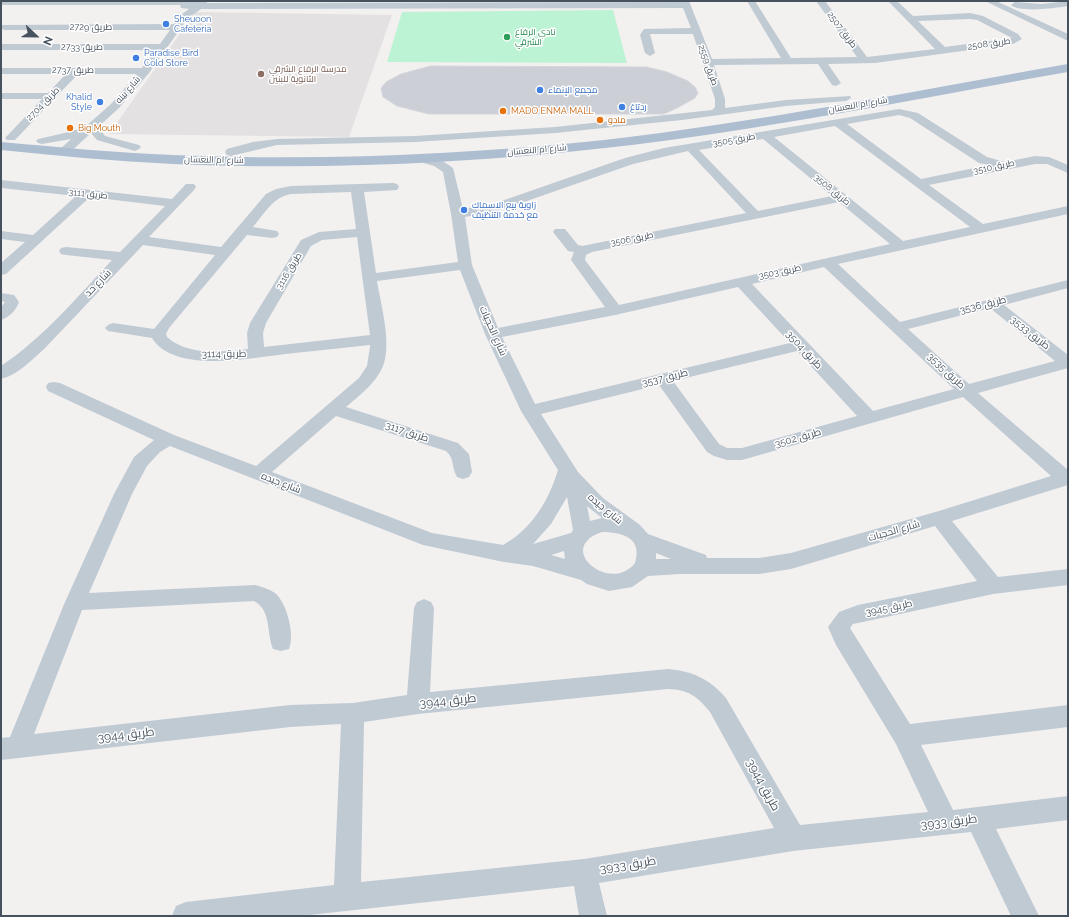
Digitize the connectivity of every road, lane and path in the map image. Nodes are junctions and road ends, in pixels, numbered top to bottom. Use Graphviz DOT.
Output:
graph roads {
  1 [pos="752,1"];
  2 [pos="820,1"];
  3 [pos="892,1"];
  4 [pos="989,1"];
  5 [pos="1005,1"];
  6 [pos="160,2"];
  7 [pos="6,3"];
  8 [pos="28,3"];
  9 [pos="66,3"];
  10 [pos="99,3"];
  11 [pos="413,3"];
  12 [pos="550,3"];
  13 [pos="1068,3"];
  14 [pos="341,4"];
  15 [pos="680,4"];
  16 [pos="194,5"];
  17 [pos="1015,5"];
  18 [pos="121,7"];
  19 [pos="1042,7"];
  20 [pos="1034,14"];
  21 [pos="910,19"];
  22 [pos="36,27"];
  23 [pos="100,27"];
  24 [pos="129,27"];
  25 [pos="177,27"];
  26 [pos="3,28"];
  27 [pos="1068,30"];
  28 [pos="696,31"];
  29 [pos="1068,38"];
  30 [pos="1,47"];
  31 [pos="15,47"];
  32 [pos="30,47"];
  33 [pos="111,47"];
  34 [pos="162,47"];
  35 [pos="79,48"];
  36 [pos="943,51"];
  37 [pos="650,53"];
  38 [pos="820,60"];
  39 [pos="864,60"];
  40 [pos="788,61"];
  41 [pos="708,62"];
  42 [pos="1067,62"];
  43 [pos="56,70"];
  44 [pos="76,70"];
  45 [pos="3,71"];
  46 [pos="145,71"];
  47 [pos="836,83"];
  48 [pos="1,96"];
  49 [pos="51,96"];
  50 [pos="846,98"];
  51 [pos="720,99"];
  52 [pos="752,107"];
  53 [pos="716,112"];
  54 [pos="837,122"];
  55 [pos="96,127"];
  56 [pos="764,134"];
  57 [pos="4,140"];
  58 [pos="42,141"];
  59 [pos="135,147"];
  60 [pos="690,147"];
  61 [pos="73,148"];
  62 [pos="231,152"];
  63 [pos="472,155"];
  64 [pos="422,158"];
  65 [pos="1002,165"];
  66 [pos="1068,169"];
  67 [pos="449,172"];
  68 [pos="919,183"];
  69 [pos="1,184"];
  70 [pos="190,187"];
  71 [pos="393,187"];
  72 [pos="357,188"];
  73 [pos="86,194"];
  74 [pos="841,198"];
  75 [pos="175,203"];
  76 [pos="1065,213"];
  77 [pos="458,214"];
  78 [pos="754,214"];
  79 [pos="981,229"];
  80 [pos="243,230"];
  81 [pos="363,232"];
  82 [pos="560,232"];
  83 [pos="272,234"];
  84 [pos="1,235"];
  85 [pos="36,239"];
  86 [pos="139,240"];
  87 [pos="900,246"];
  88 [pos="582,250"];
  89 [pos="66,251"];
  90 [pos="225,252"];
  91 [pos="123,257"];
  92 [pos="827,262"];
  93 [pos="465,265"];
  94 [pos="1,272"];
  95 [pos="370,278"];
  96 [pos="741,281"];
  97 [pos="1068,284"];
  98 [pos="1,297"];
  99 [pos="992,303"];
  100 [pos="615,310"];
  101 [pos="1,315"];
  102 [pos="898,327"];
  103 [pos="113,328"];
  104 [pos="158,334"];
  105 [pos="493,334"];
  106 [pos="378,340"];
  107 [pos="800,345"];
  108 [pos="256,353"];
  109 [pos="1068,362"];
  110 [pos="1,374"];
  111 [pos="663,378"];
  112 [pos="54,387"];
  113 [pos="966,391"];
  114 [pos="334,409"];
  115 [pos="530,411"];
  116 [pos="868,418"];
  117 [pos="168,439"];
  118 [pos="463,472"];
  119 [pos="258,474"];
  120 [pos="569,474"];
  121 [pos="1067,478"];
  122 [pos="939,518"];
  123 [pos="634,533"];
  124 [pos="580,535"];
  125 [pos="510,554"];
  126 [pos="717,566"];
  127 [pos="643,568"];
  128 [pos="584,573"];
  129 [pos="1068,577"];
  130 [pos="993,586"];
  131 [pos="75,602"];
  132 [pos="424,608"];
  133 [pos="281,642"];
  134 [pos="418,704"];
  135 [pos="353,713"];
  136 [pos="1068,716"];
  137 [pos="904,736"];
  138 [pos="9,749"];
  139 [pos="1068,808"];
  140 [pos="978,819"];
  141 [pos="946,823"];
  142 [pos="793,838"];
  143 [pos="584,872"];
  144 [pos="346,897"];
  145 [pos="186,916"];
  146 [pos="592,916"];
  147 [pos="1025,916"];
  1 -- 40 [label="street"];
  2 -- 39 [label="street, طريق 2507"];
  3 -- 21 [label="street"];
  4 -- 29 [label="street"];
  5 -- 17 [label="street"];
  6 -- 16 [label="street"];
  6 -- 18 [label="street"];
  7 -- 8 [label="street"];
  8 -- 9 [label="street"];
  8 -- 26 [label="street"];
  9 -- 10 [label="street"];
  9 -- 22 [label="street"];
  10 -- 18 [label="street"];
  11 -- 12 [label="street"];
  11 -- 14 [label="street"];
  12 -- 14 [label="street"];
  12 -- 15 [label="street"];
  13 -- 19 [label="street"];
  14 -- 16 [label="street"];
  15 -- 28 [label="street, طريق 2559"];
  16 -- 18 [label="street"];
  16 -- 25 [label="street, شارع بينه"];
  17 -- 19 [label="street"];
  17 -- 20 [label="street"];
  18 -- 23 [label="street, طريق 2704"];
  19 -- 20 [label="street"];
  20 -- 27 [label="street"];
  21 -- 36 [label="street"];
  21 -- 36 [label="street, طريق 2508"];
  22 -- 23 [label="street, طريق 2729"];
  22 -- 26 [label="street, طريق 2729"];
  22 -- 31 [label="street"];
  23 -- 24 [label="street, طريق 2729"];
  23 -- 35 [label="street, طريق 2704"];
  24 -- 25 [label="street, طريق 2729"];
  24 -- 33 [label="street"];
  25 -- 34 [label="street, شارع بينه"];
  28 -- 37 [label="street, طريق 2559"];
  28 -- 41 [label="street, طريق 2559"];
  30 -- 31 [label="street, طريق 2733"];
  31 -- 32 [label="street, طريق 2733"];
  32 -- 35 [label="street, طريق 2733"];
  32 -- 45 [label="street"];
  33 -- 34 [label="street, طريق 2733"];
  33 -- 35 [label="street, طريق 2733"];
  34 -- 46 [label="street, شارع بينه"];
  35 -- 43 [label="street, طريق 2704"];
  36 -- 39 [label="street, طريق 2508"];
  38 -- 39 [label="street, طريق 2508"];
  38 -- 40 [label="street, طريق 2508"];
  38 -- 47 [label="street"];
  40 -- 41 [label="street, طريق 2508"];
  41 -- 51 [label="street, طريق 2559"];
  42 -- 50 [label="main road, شارع ام النعسان"];
  42 -- 63 [label="main road, شارع ام النعسان"];
  43 -- 44 [label="street, طريق 2737"];
  43 -- 45 [label="street, طريق 2737"];
  44 -- 46 [label="street, طريق 2737"];
  44 -- 49 [label="street, طريق 2704"];
  46 -- 55 [label="street, شارع بينه"];
  48 -- 49 [label="street"];
  49 -- 57 [label="street, طريق 2704"];
  50 -- 52 [label="street"];
  50 -- 62 [label="main road, شارع ام النعسان"];
  51 -- 52 [label="street"];
  51 -- 53 [label="street"];
  52 -- 53 [label="street"];
  53 -- 62 [label="street"];
  54 -- 56 [label="street, طريق 3505"];
  54 -- 65 [label="street, طريق 3505"];
  54 -- 68 [label="street"];
  55 -- 58 [label="street"];
  55 -- 59 [label="street"];
  55 -- 61 [label="street, شارع بينه"];
  56 -- 60 [label="street, طريق 3505"];
  56 -- 74 [label="street, طريق 3508"];
  57 -- 58 [label="main road, شارع ام النعسان"];
  57 -- 61 [label="main road, شارع ام النعسان"];
  58 -- 61 [label="main road, شارع ام النعسان"];
  59 -- 61 [label="main road, شارع ام النعسان"];
  59 -- 62 [label="main road, شارع ام النعسان"];
  60 -- 77 [label="street, طريق 3505"];
  60 -- 78 [label="street"];
  61 -- 64 [label="main road, شارع ام النعسان"];
  63 -- 64 [label="main road, شارع ام النعسان"];
  63 -- 67 [label="street"];
  64 -- 67 [label="street"];
  65 -- 66 [label="street, طريق 3510"];
  65 -- 68 [label="street, طريق 3510"];
  67 -- 77 [label="street, شارع الحجيات"];
  68 -- 79 [label="street"];
  69 -- 73 [label="street, طريق 3111"];
  70 -- 75 [label="street, شارع حد"];
  71 -- 72 [label="street"];
  72 -- 80 [label="street"];
  72 -- 81 [label="street"];
  73 -- 75 [label="street, طريق 3111"];
  73 -- 85 [label="street"];
  74 -- 78 [label="street, طريق 3506"];
  74 -- 87 [label="street, طريق 3508"];
  75 -- 86 [label="street, شارع حد"];
  76 -- 79 [label="street, طريق 3503"];
  77 -- 93 [label="street, شارع الحجيات"];
  78 -- 88 [label="street, طريق 3506"];
  79 -- 87 [label="street, طريق 3503"];
  80 -- 83 [label="street"];
  80 -- 90 [label="street"];
  81 -- 95 [label="street"];
  81 -- 108 [label="street, طريق 3116"];
  82 -- 88 [label="street"];
  84 -- 85 [label="street"];
  85 -- 94 [label="street"];
  86 -- 90 [label="street"];
  86 -- 91 [label="street, شارع حد"];
  87 -- 92 [label="street, طريق 3503"];
  88 -- 100 [label="street"];
  89 -- 91 [label="street"];
  90 -- 104 [label="street"];
  91 -- 110 [label="street, شارع حد"];
  92 -- 96 [label="street, طريق 3503"];
  92 -- 102 [label="street, طريق 3535"];
  93 -- 95 [label="street"];
  93 -- 105 [label="street, شارع الحجيات"];
  95 -- 106 [label="street"];
  96 -- 100 [label="street, طريق 3503"];
  96 -- 107 [label="street, طريق 3504"];
  97 -- 99 [label="street, طريق 3536"];
  98 -- 101 [label="street"];
  99 -- 102 [label="street, طريق 3536"];
  99 -- 109 [label="street, طريق 3533"];
  100 -- 105 [label="street, طريق 3503"];
  102 -- 113 [label="street, طريق 3535"];
  103 -- 104 [label="street"];
  104 -- 108 [label="street, طريق 3114"];
  105 -- 115 [label="street, شارع الحجيات"];
  106 -- 108 [label="street, طريق 3114"];
  106 -- 114 [label="street"];
  107 -- 111 [label="street, طريق 3537"];
  107 -- 116 [label="street, طريق 3504"];
  109 -- 113 [label="street"];
  111 -- 115 [label="street, طريق 3537"];
  111 -- 116 [label="street, طريق 3502"];
  112 -- 117 [label="street, شارع جيده"];
  113 -- 116 [label="street, طريق 3502"];
  113 -- 121 [label="street, طريق 3535"];
  114 -- 118 [label="street, طريق 3117"];
  114 -- 119 [label="street"];
  115 -- 120 [label="street, شارع الحجيات"];
  117 -- 119 [label="street, شارع جيده"];
  117 -- 131 [label="street, طريق 3944"];
  119 -- 125 [label="street, شارع جيده"];
  120 -- 123 [label="street, شارع جيده"];
  120 -- 124 [label="street, شارع جيده"];
  120 -- 125 [label="street"];
  121 -- 122 [label="street, شارع الحجيات"];
  122 -- 126 [label="street, شارع الحجيات"];
  122 -- 130 [label="street"];
  123 -- 124 [label="street"];
  123 -- 126 [label="street, شارع الحجيات"];
  123 -- 127 [label="street"];
  124 -- 125 [label="street, شارع جيده"];
  124 -- 128 [label="street"];
  125 -- 128 [label="street, شارع جيده"];
  126 -- 127 [label="street, شارع الحجيات"];
  127 -- 128 [label="street"];
  129 -- 130 [label="street, طريق 3945"];
  130 -- 137 [label="street, طريق 3945"];
  131 -- 133 [label="street"];
  131 -- 138 [label="street, طريق 3944"];
  132 -- 134 [label="street"];
  134 -- 135 [label="street, طريق 3944"];
  134 -- 142 [label="street, طريق 3944"];
  135 -- 138 [label="street, طريق 3944"];
  135 -- 144 [label="street"];
  136 -- 137 [label="street"];
  137 -- 141 [label="street, طريق 3945"];
  139 -- 140 [label="street, طريق 3933"];
  140 -- 141 [label="street, طريق 3933"];
  140 -- 147 [label="street"];
  141 -- 142 [label="street, طريق 3933"];
  142 -- 143 [label="street, طريق 3933"];
  143 -- 144 [label="street, طريق 3933"];
  143 -- 146 [label="street"];
  144 -- 145 [label="street, طريق 3933"];
}
